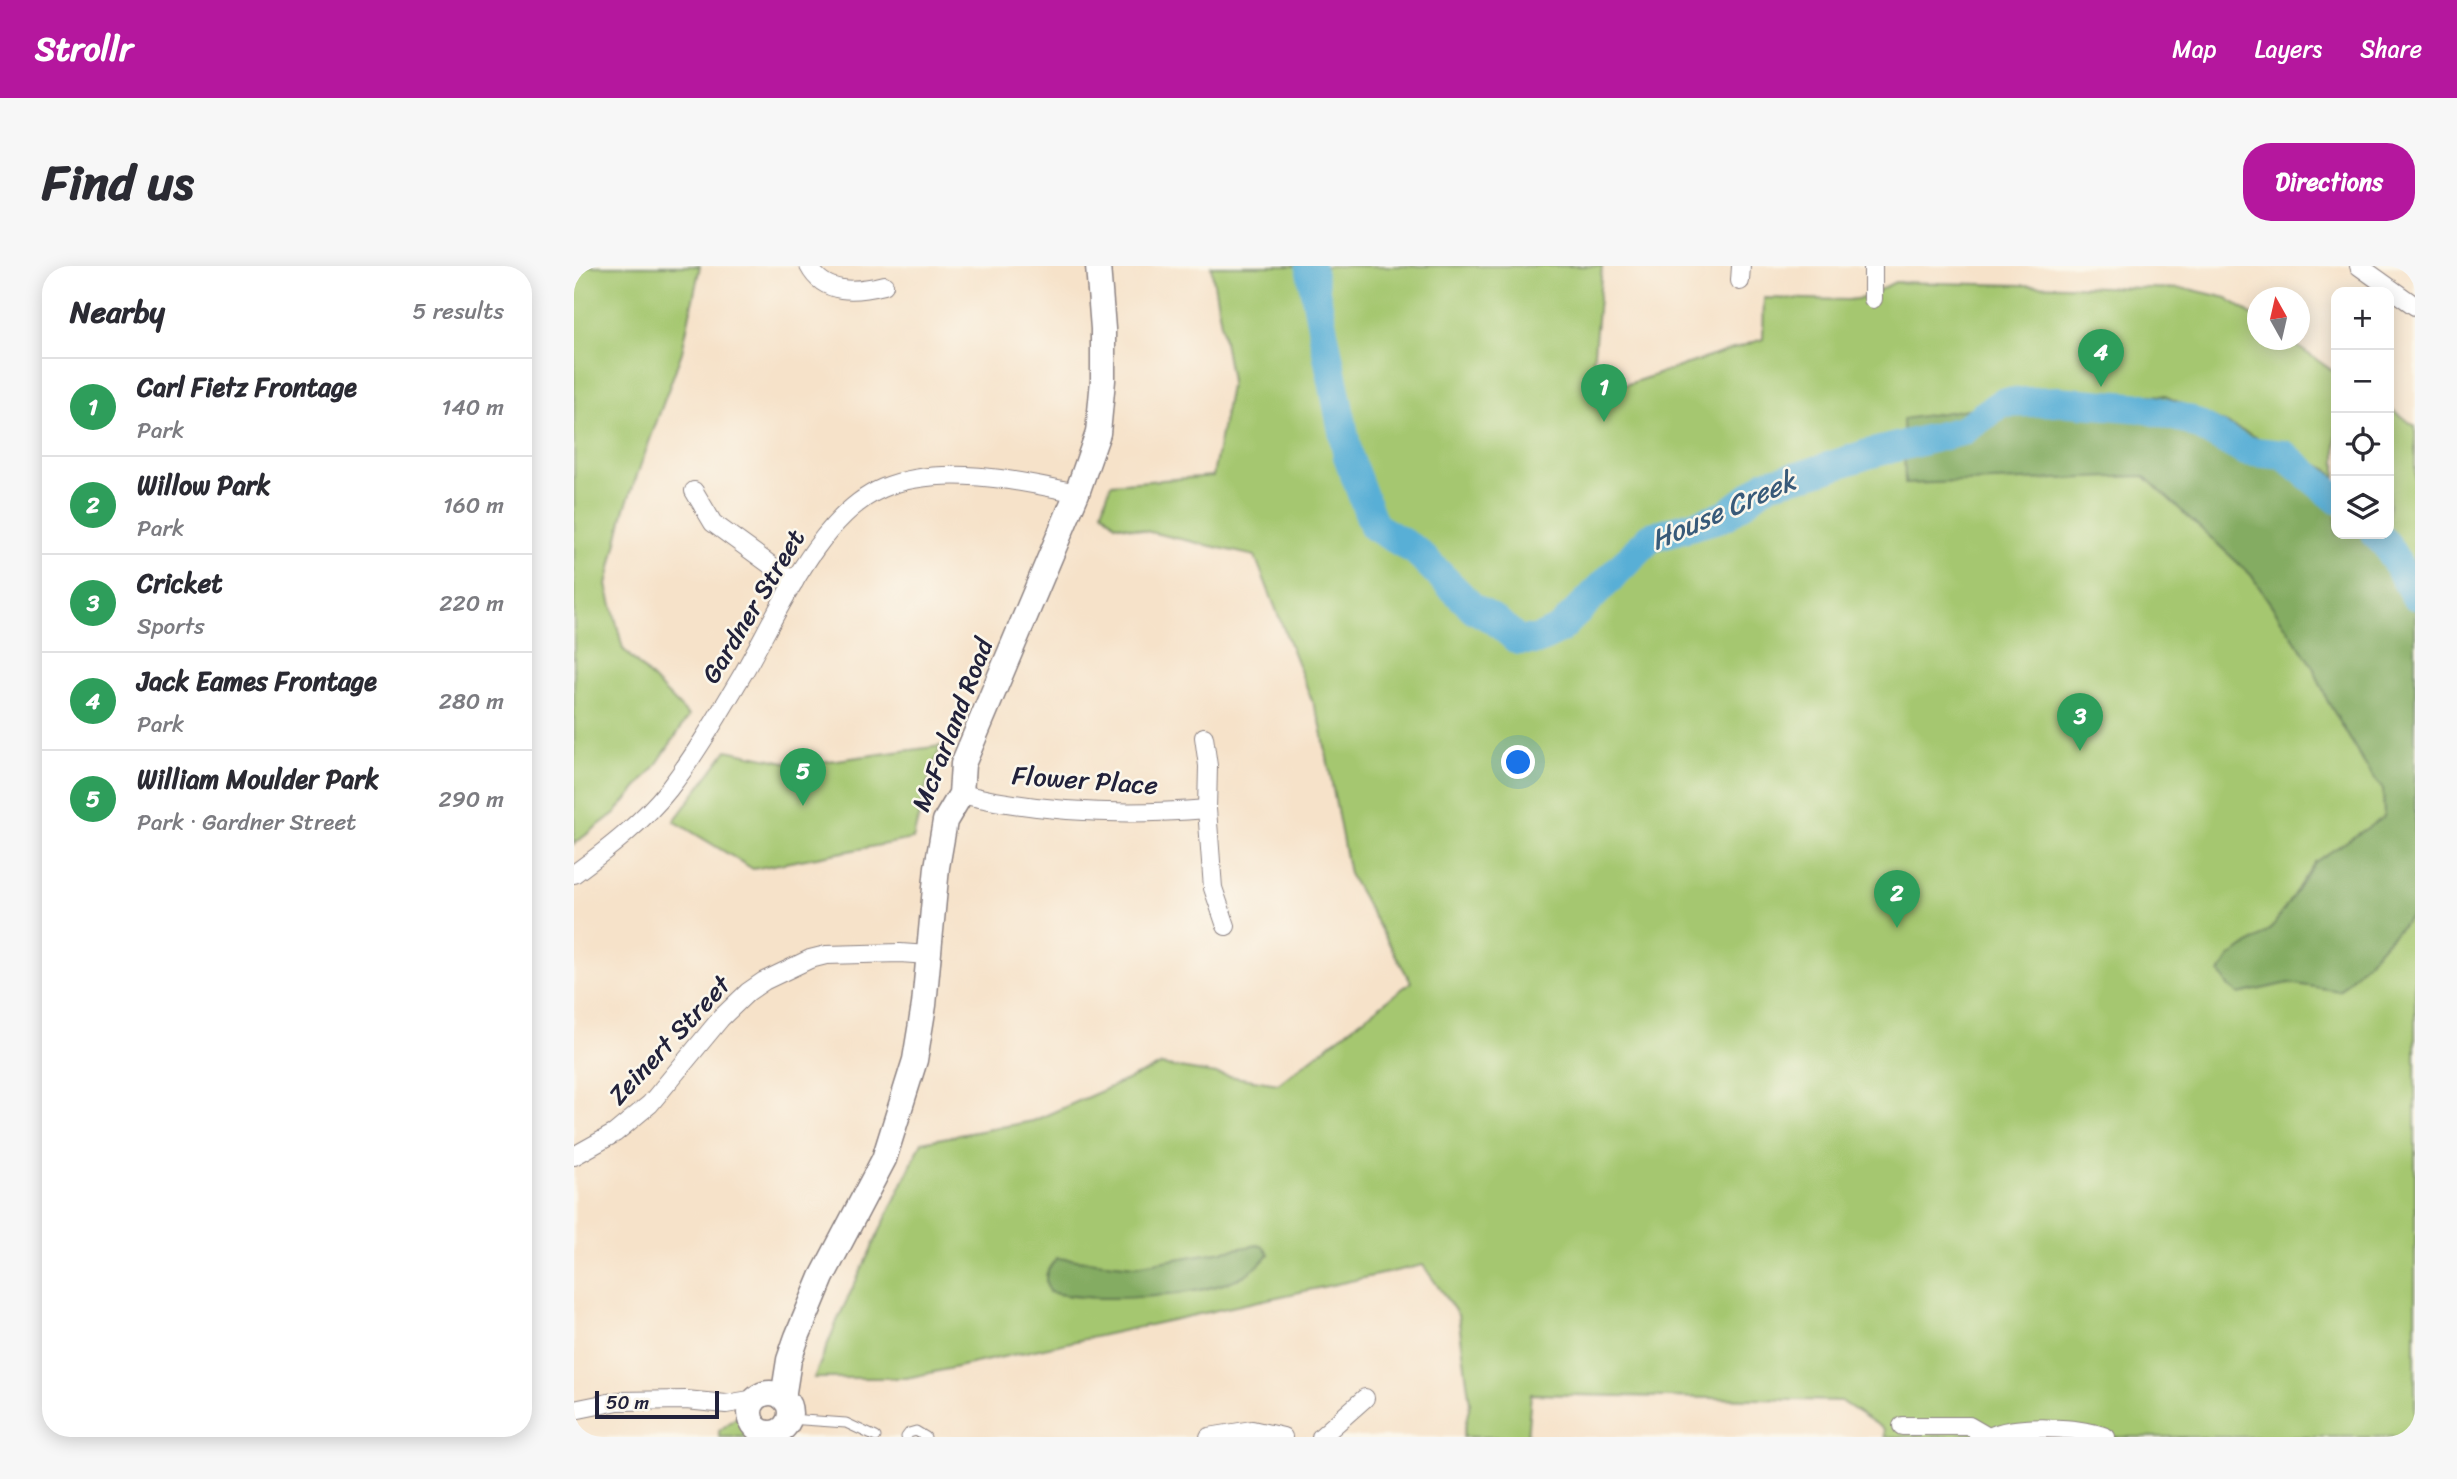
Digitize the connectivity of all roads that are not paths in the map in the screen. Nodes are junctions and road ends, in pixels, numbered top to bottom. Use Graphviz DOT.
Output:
graph roads {
  1 [pos="809,266"];
  2 [pos="1098,266"];
  3 [pos="1873,266"];
  4 [pos="2359,266"];
  5 [pos="884,285"];
  6 [pos="1873,299"];
  7 [pos="2415,306"];
  8 [pos="694,491"];
  9 [pos="1077,493"];
  10 [pos="794,582"];
  11 [pos="1204,737"];
  12 [pos="961,794"];
  13 [pos="1206,809"];
  14 [pos="574,874"];
  15 [pos="1226,926"];
  16 [pos="928,955"];
  17 [pos="574,1156"];
  18 [pos="1365,1398"];
  19 [pos="574,1410"];
  20 [pos="768,1418"];
  21 [pos="1902,1426"];
  22 [pos="876,1437"];
  23 [pos="906,1437"];
  24 [pos="926,1437"];
  25 [pos="1209,1437"];
  26 [pos="1283,1437"];
  27 [pos="1321,1437"];
  28 [pos="1989,1437"];
  29 [pos="2106,1437"];
  1 -- 5 [label="street"];
  2 -- 9 [label="street, McFarland Road"];
  3 -- 6 [label="street"];
  4 -- 7 [label="street"];
  8 -- 10 [label="street"];
  9 -- 10 [label="street, Gardner Street"];
  9 -- 12 [label="street, McFarland Road"];
  10 -- 14 [label="street, Gardner Street"];
  11 -- 13 [label="street"];
  12 -- 13 [label="street, Flower Place"];
  12 -- 16 [label="street, McFarland Road"];
  13 -- 15 [label="street"];
  16 -- 17 [label="street, Zeinert Street"];
  16 -- 20 [label="street, McFarland Road"];
  18 -- 27 [label="street"];
  19 -- 20 [label="street"];
  20 -- 22 [label="lane"];
  21 -- 28 [label="street"];
  23 -- 24 [label="lane"];
  25 -- 26 [label="street"];
  28 -- 29 [label="street"];
}
